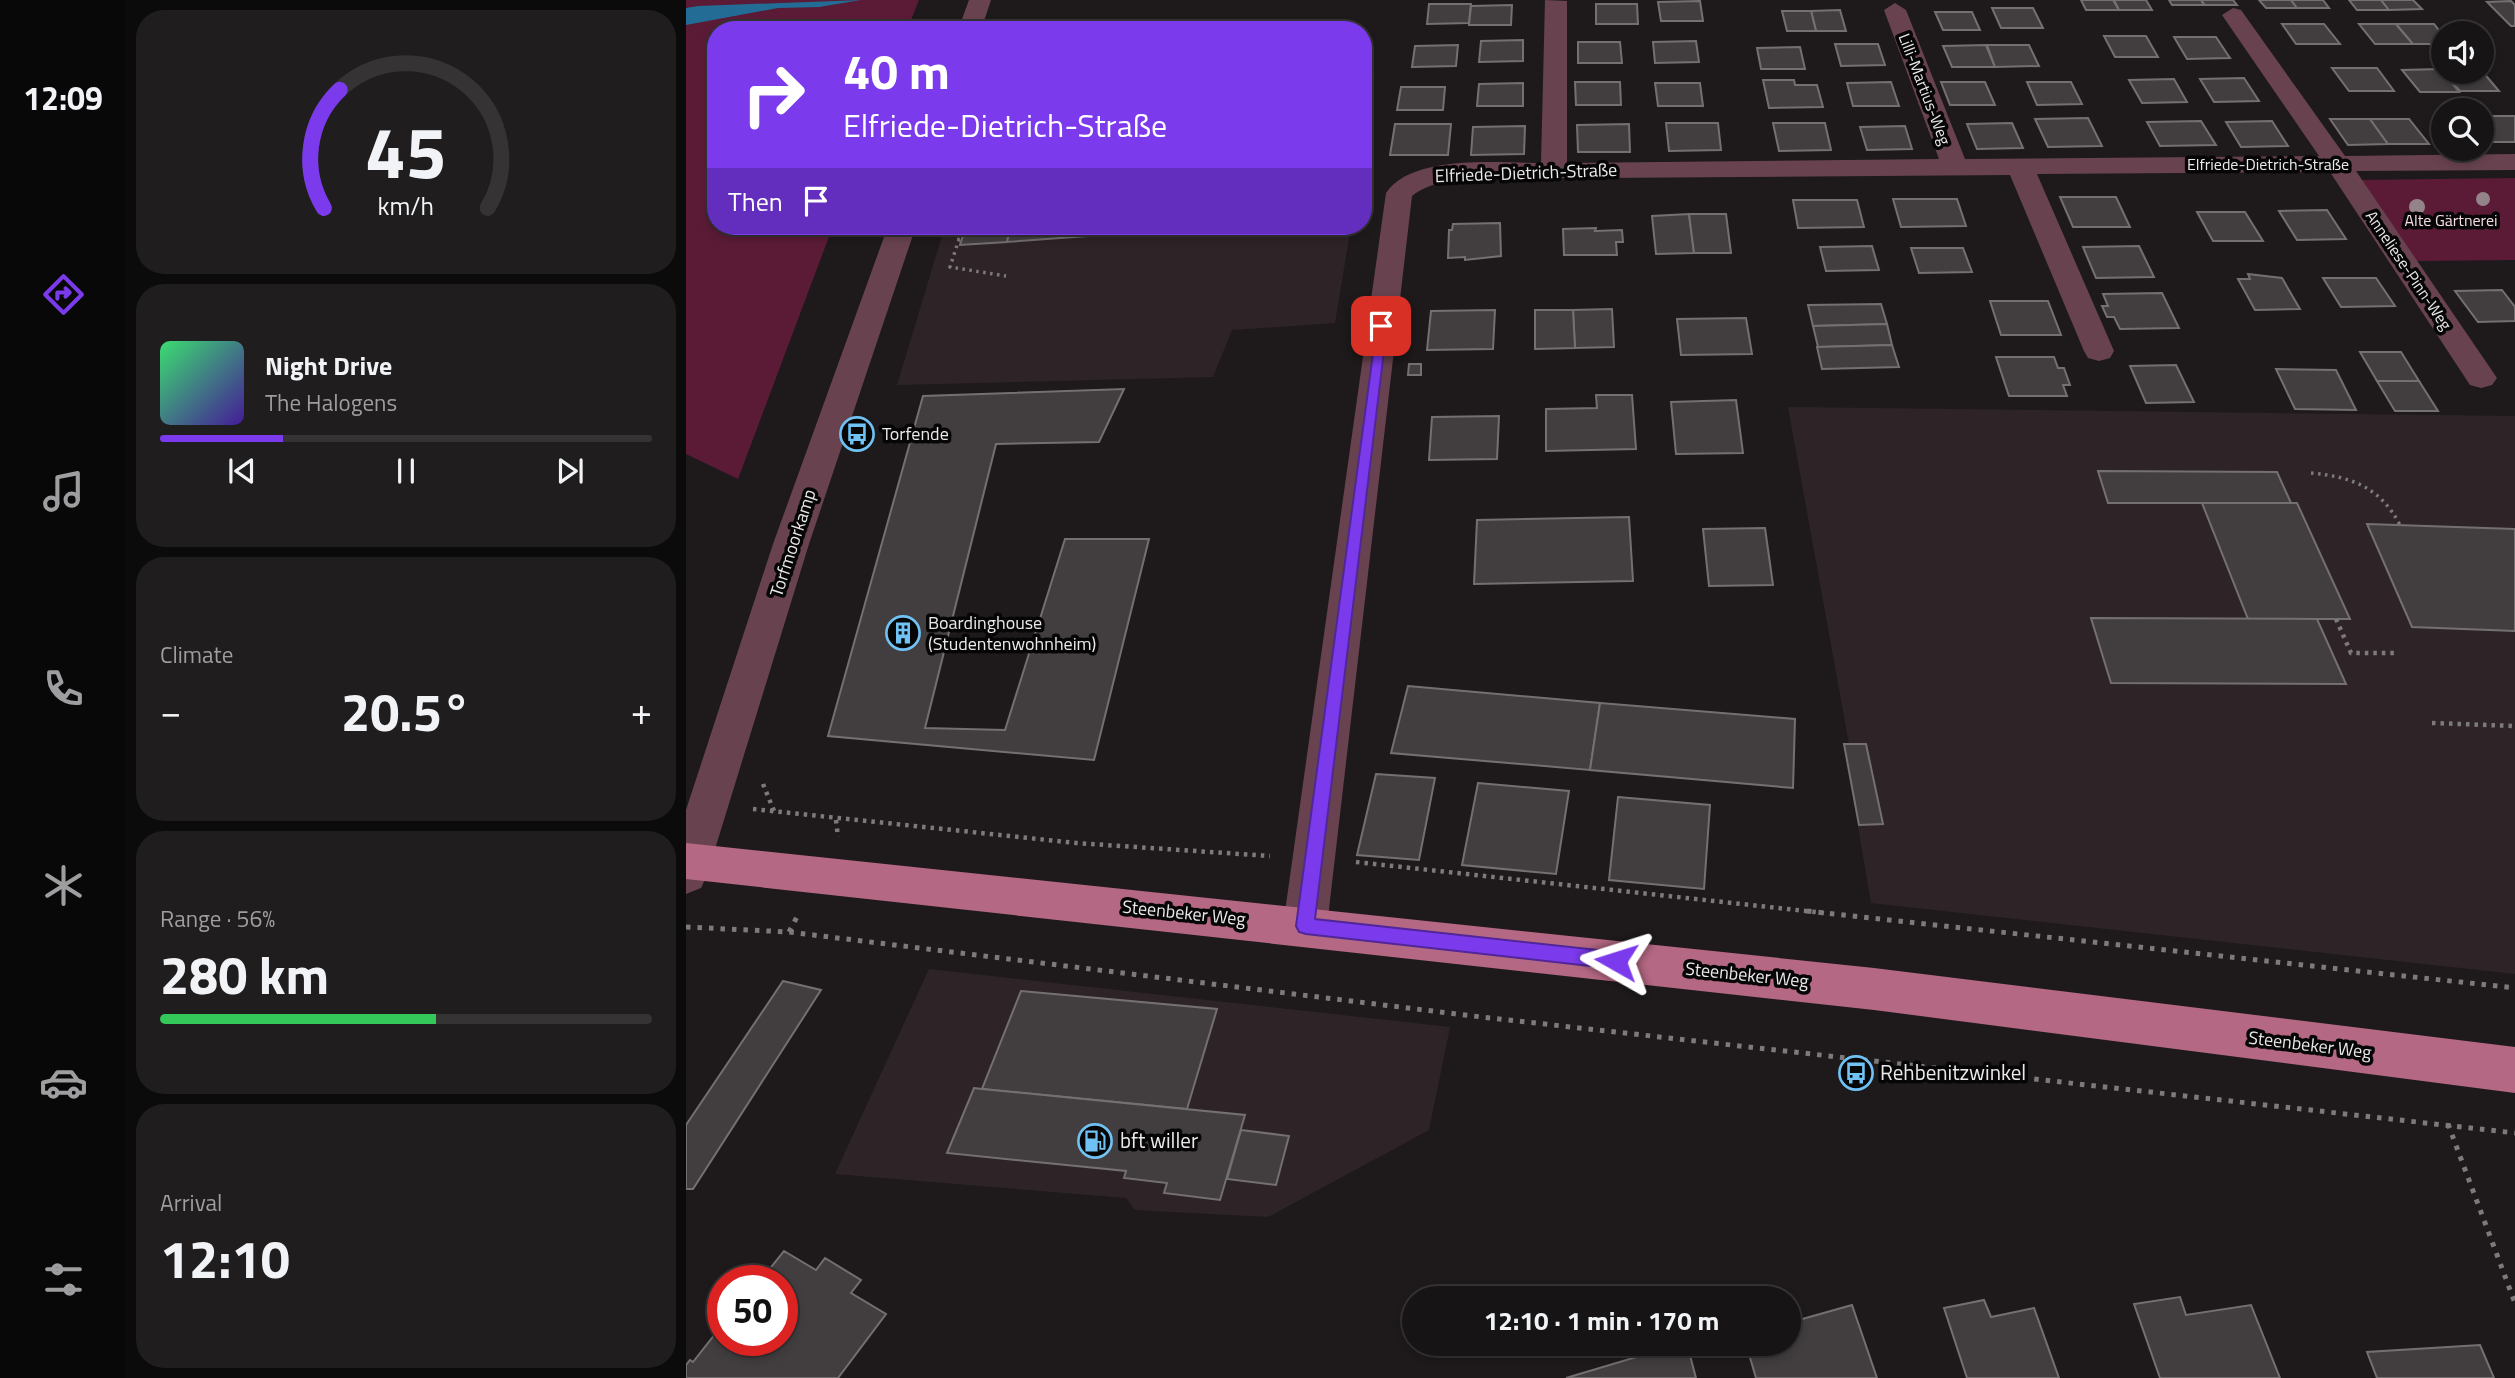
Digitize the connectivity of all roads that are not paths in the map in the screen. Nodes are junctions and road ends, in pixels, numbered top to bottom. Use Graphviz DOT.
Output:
graph roads {
  1 [pos="980,0"];
  2 [pos="1556,1"];
  3 [pos="1895,10"];
  4 [pos="2233,15"];
  5 [pos="972,21"];
  6 [pos="2515,162"];
  7 [pos="2336,163"];
  8 [pos="2020,166"];
  9 [pos="1955,167"];
  10 [pos="1554,171"];
  11 [pos="899,235"];
  12 [pos="2099,351"];
  13 [pos="2481,378"];
  14 [pos="687,866"];
  15 [pos="1306,926"];
  16 [pos="2515,1070"];
  1 -- 5 [label="street"];
  2 -- 10 [label="street"];
  3 -- 9 [label="street, Lilli-Martius-Weg"];
  4 -- 7 [label="street, Anneliese-Pinn-Weg"];
  6 -- 7 [label="street, Elfriede-Dietrich-Straße"];
  7 -- 8 [label="street, Elfriede-Dietrich-Straße"];
  7 -- 13 [label="street, Anneliese-Pinn-Weg"];
  8 -- 9 [label="street, Elfriede-Dietrich-Straße"];
  8 -- 12 [label="street"];
  9 -- 10 [label="street, Elfriede-Dietrich-Straße"];
  10 -- 15 [label="street, Elfriede-Dietrich-Straße"];
  11 -- 14 [label="street, Torfmoorkamp"];
  14 -- 15 [label="main road, Steenbeker Weg"];
  15 -- 16 [label="main road, Steenbeker Weg"];
}
